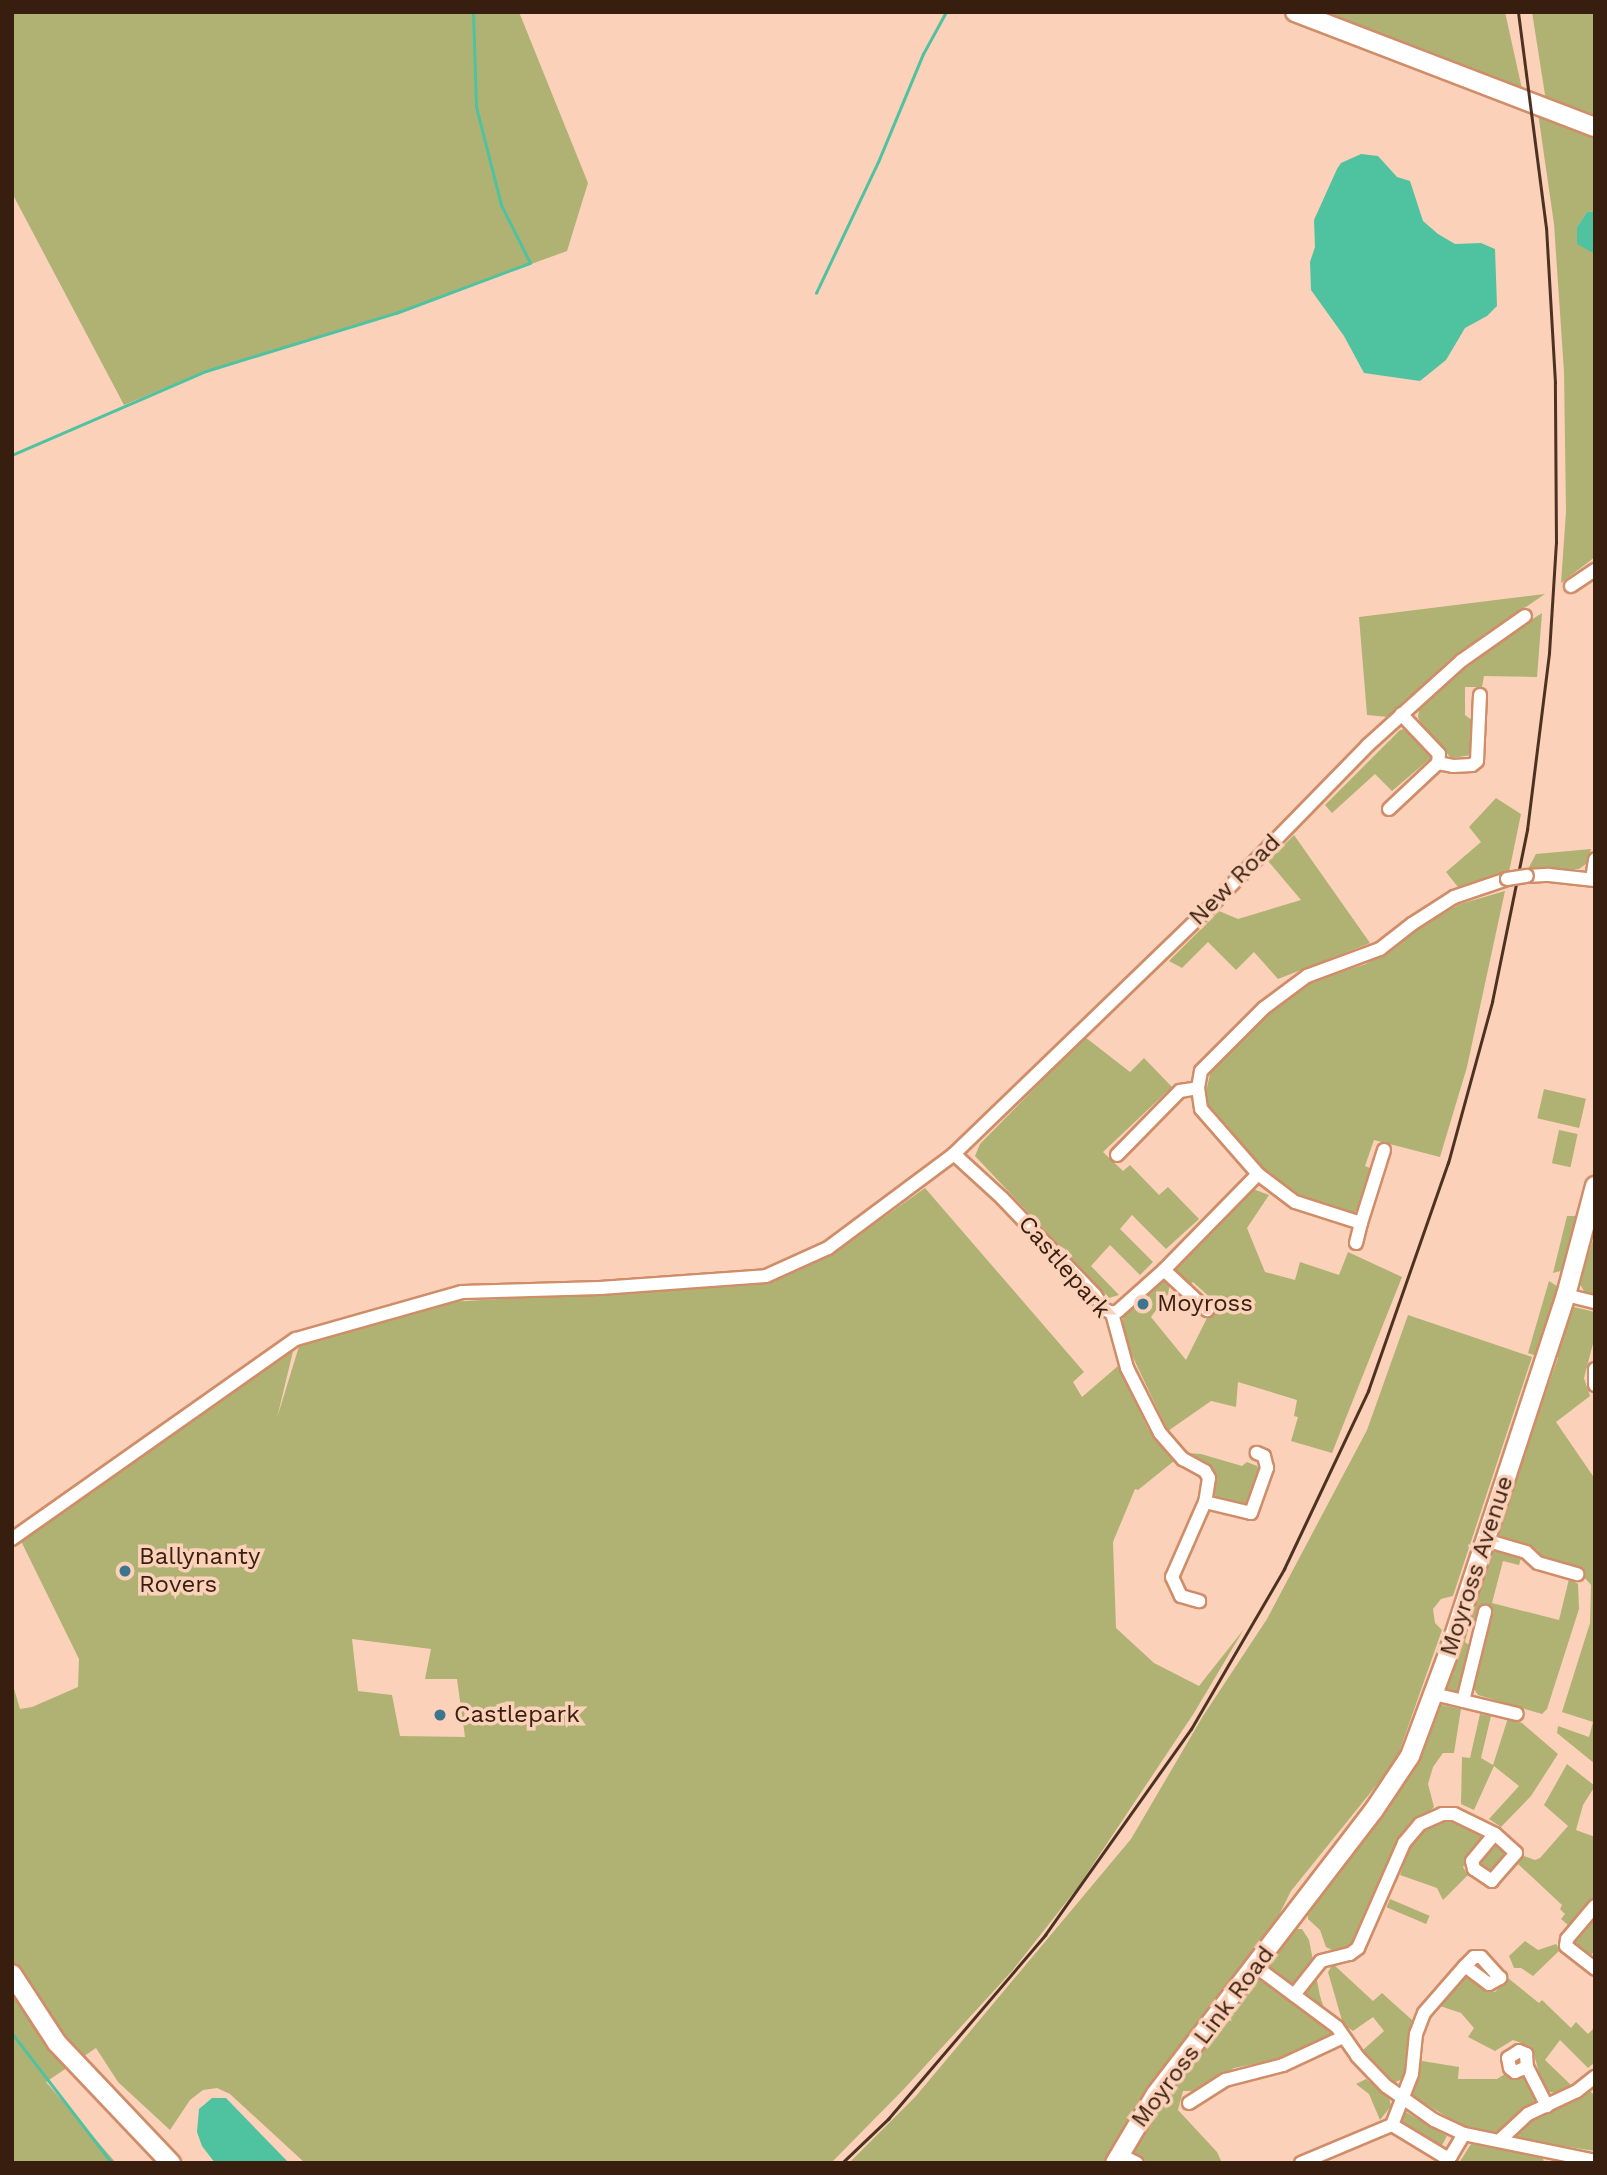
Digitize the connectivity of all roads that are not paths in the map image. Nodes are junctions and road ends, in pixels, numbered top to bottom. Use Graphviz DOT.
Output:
graph roads {
  1 [pos="1295,12"];
  2 [pos="1595,127"];
  3 [pos="1595,570"];
  4 [pos="1571,586"];
  5 [pos="1525,616"];
  6 [pos="1480,695"];
  7 [pos="1401,714"];
  8 [pos="1438,763"];
  9 [pos="1388,809"];
  10 [pos="1595,859"];
  11 [pos="1593,880"];
  12 [pos="1198,1088"];
  13 [pos="1384,1150"];
  14 [pos="954,1154"];
  15 [pos="1117,1155"];
  16 [pos="1258,1174"];
  17 [pos="1595,1186"];
  18 [pos="1590,1220"];
  19 [pos="1361,1223"];
  20 [pos="1356,1243"];
  21 [pos="1164,1270"];
  22 [pos="1566,1295"];
  23 [pos="1595,1302"];
  24 [pos="1207,1310"];
  25 [pos="1112,1313"];
  26 [pos="1595,1368"];
  27 [pos="1595,1385"];
  28 [pos="1257,1453"];
  29 [pos="1205,1502"];
  30 [pos="12,1539"];
  31 [pos="1485,1540"];
  32 [pos="1577,1574"];
  33 [pos="1199,1601"];
  34 [pos="1485,1612"];
  35 [pos="1434,1694"];
  36 [pos="1463,1701"];
  37 [pos="1517,1714"];
  38 [pos="1495,1834"];
  39 [pos="1595,1906"];
  40 [pos="1294,1914"];
  41 [pos="1593,1964"];
  42 [pos="1255,1966"];
  43 [pos="1465,1966"];
  44 [pos="12,1973"];
  45 [pos="12,1990"];
  46 [pos="1294,1995"];
  47 [pos="1340,2032"];
  48 [pos="1527,2067"];
  49 [pos="1595,2077"];
  50 [pos="1400,2099"];
  51 [pos="1189,2103"];
  52 [pos="1547,2106"];
  53 [pos="1392,2125"];
  54 [pos="1464,2134"];
  55 [pos="1500,2140"];
  56 [pos="1117,2158"];
  57 [pos="1557,2158"];
  58 [pos="1595,2161"];
  59 [pos="155,2163"];
  60 [pos="172,2163"];
  61 [pos="1137,2163"];
  62 [pos="1301,2163"];
  1 -- 2 [label="street"];
  3 -- 4 [label="street"];
  5 -- 7 [label="street, New Road"];
  6 -- 8 [label="street"];
  7 -- 8 [label="street"];
  7 -- 14 [label="street, New Road"];
  8 -- 9 [label="street"];
  10 -- 11 [label="street"];
  11 -- 12 [label="street, bridge"];
  12 -- 15 [label="street"];
  12 -- 16 [label="street"];
  13 -- 19 [label="street"];
  14 -- 25 [label="street, Castlepark"];
  14 -- 30 [label="street, New Road"];
  16 -- 19 [label="street"];
  16 -- 21 [label="street"];
  17 -- 18 [label="street, Moyross Avenue"];
  18 -- 22 [label="street, Moyross Avenue"];
  19 -- 20 [label="street"];
  21 -- 24 [label="street"];
  21 -- 25 [label="street"];
  22 -- 23 [label="street"];
  22 -- 31 [label="street, Moyross Avenue"];
  25 -- 29 [label="street, Castlepark"];
  26 -- 27 [label="street"];
  28 -- 29 [label="street"];
  29 -- 33 [label="street, Castlepark"];
  31 -- 32 [label="street"];
  31 -- 35 [label="street, Moyross Avenue"];
  34 -- 36 [label="street"];
  35 -- 36 [label="street"];
  35 -- 40 [label="street, Moyross Avenue"];
  36 -- 37 [label="street"];
  38 -- 46 [label="street"];
  39 -- 41 [label="street"];
  40 -- 42 [label="street, Moyross Link Road"];
  42 -- 46 [label="street"];
  42 -- 56 [label="street, Moyross Link Road"];
  43 -- 50 [label="street"];
  44 -- 60 [label="street"];
  45 -- 59 [label="street"];
  46 -- 47 [label="street"];
  47 -- 50 [label="street"];
  47 -- 51 [label="street"];
  48 -- 52 [label="street"];
  49 -- 52 [label="street"];
  50 -- 53 [label="street"];
  50 -- 54 [label="street"];
  52 -- 55 [label="street"];
  53 -- 54 [label="street"];
  53 -- 62 [label="street"];
  54 -- 55 [label="street"];
  55 -- 57 [label="street"];
  56 -- 61 [label="street"];
  57 -- 58 [label="street"];
}
